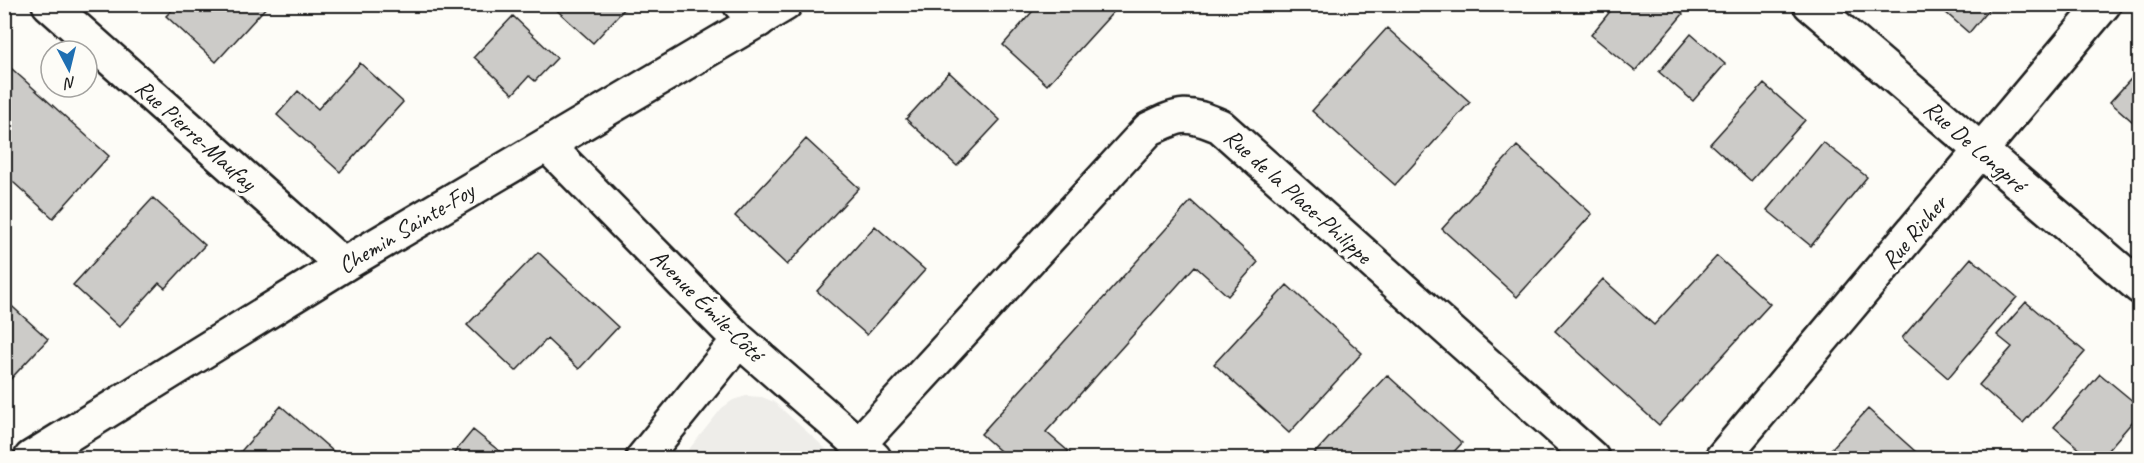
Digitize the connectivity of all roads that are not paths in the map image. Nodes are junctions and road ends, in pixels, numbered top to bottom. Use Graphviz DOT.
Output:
graph roads {
  1 [pos="49,4"];
  2 [pos="1810,4"];
  3 [pos="2104,4"];
  4 [pos="761,10"];
  5 [pos="547,145"];
  6 [pos="1982,152"];
  7 [pos="343,265"];
  8 [pos="2139,287"];
  9 [pos="739,340"];
  10 [pos="866,452"];
  11 [pos="32,459"];
  12 [pos="643,459"];
  13 [pos="1592,459"];
  14 [pos="1722,459"];
  1 -- 7 [label="street, Rue Pierre-Maufay"];
  2 -- 6 [label="street, Rue De Longpré"];
  3 -- 6 [label="street, Rue Richer"];
  4 -- 5 [label="street, Chemin Sainte-Foy"];
  5 -- 7 [label="street, Chemin Sainte-Foy"];
  5 -- 9 [label="street, Avenue Émile-Côté"];
  6 -- 8 [label="street, Rue De Longpré"];
  6 -- 14 [label="street, Rue Richer"];
  7 -- 11 [label="street, Chemin Sainte-Foy"];
  9 -- 10 [label="street, Avenue Émile-Côté"];
  9 -- 12 [label="street"];
  10 -- 13 [label="street, Rue de la Place-Philippe"];
}
